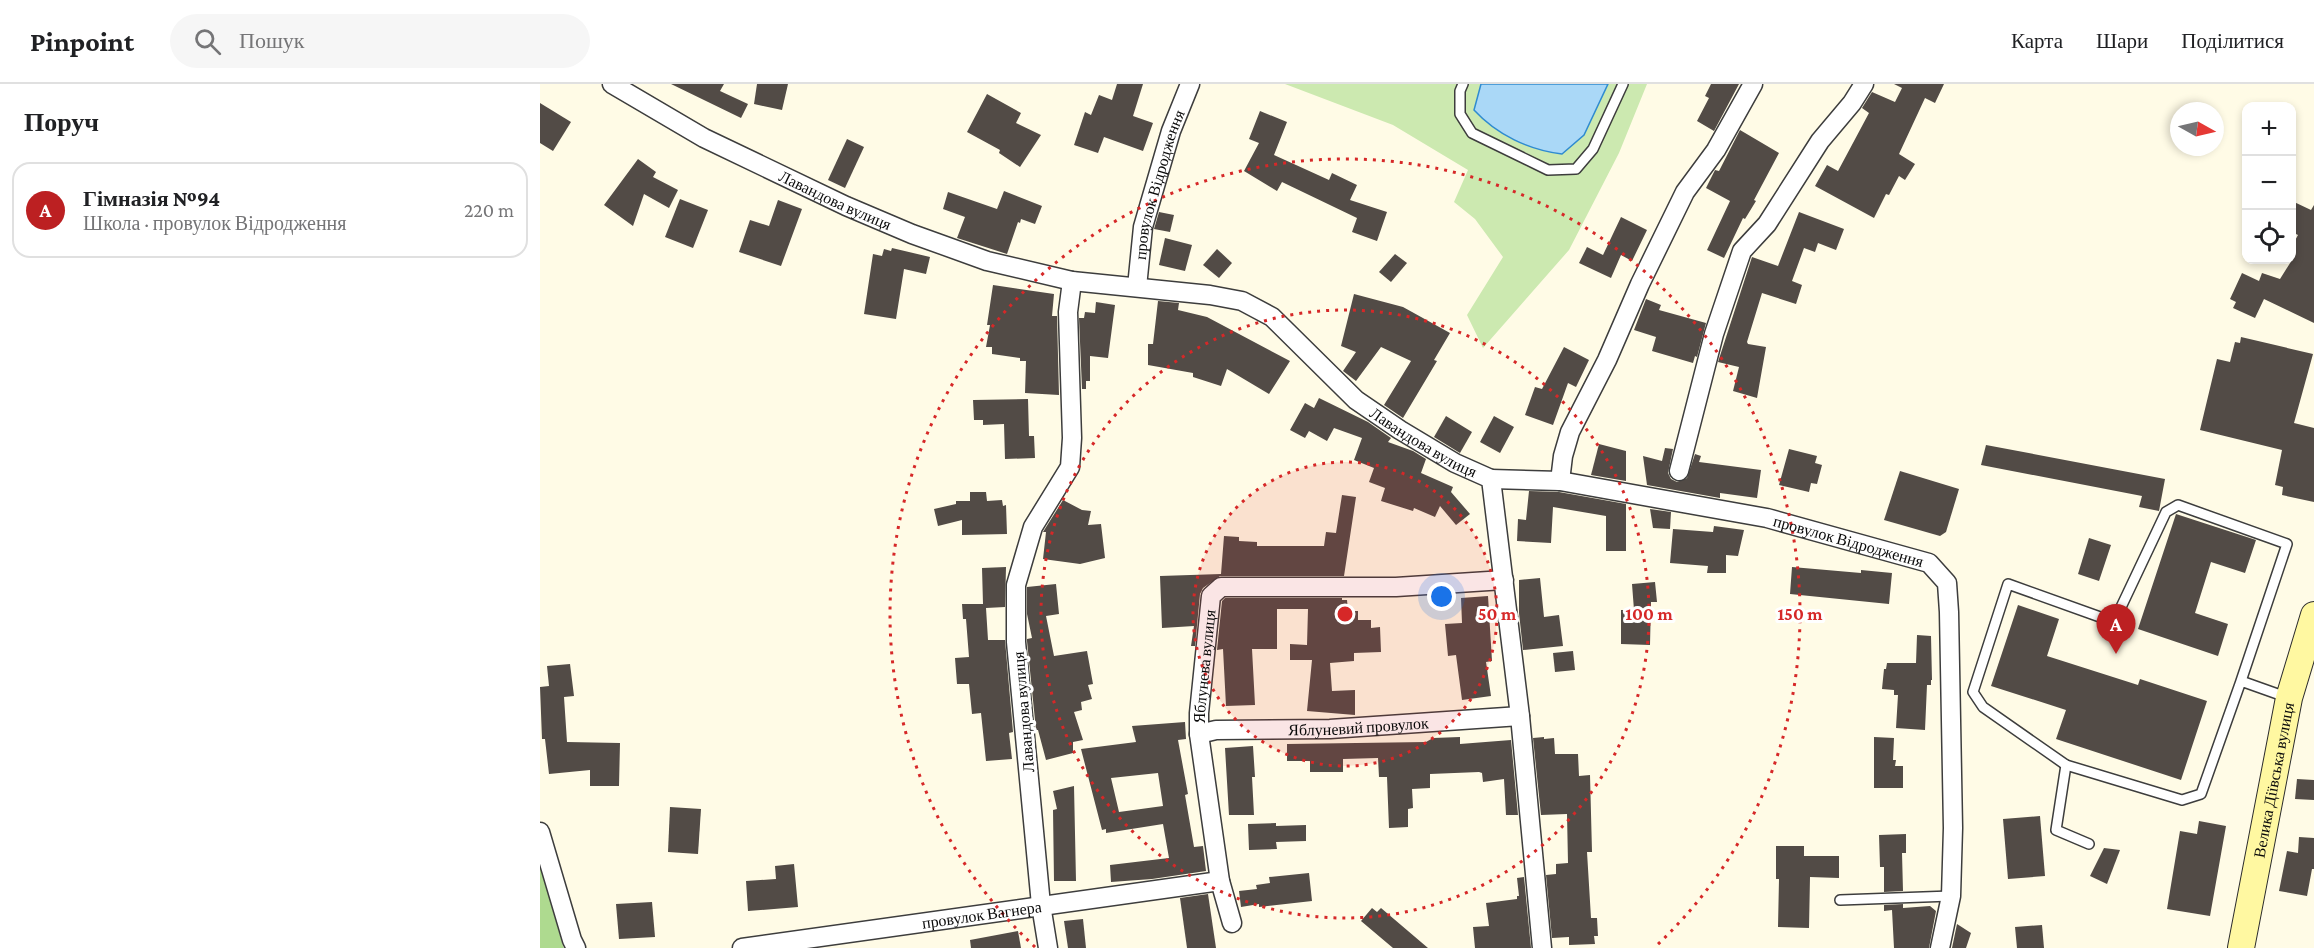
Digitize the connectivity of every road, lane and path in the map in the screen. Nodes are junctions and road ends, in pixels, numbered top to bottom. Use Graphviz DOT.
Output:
graph roads {
  1 [pos="612,84"];
  2 [pos="1190,84"];
  3 [pos="1463,84"];
  4 [pos="1623,84"];
  5 [pos="1754,84"];
  6 [pos="1864,84"];
  7 [pos="1072,281"];
  8 [pos="1137,287"];
  9 [pos="1679,471"];
  10 [pos="1491,479"];
  11 [pos="1560,481"];
  12 [pos="1504,580"];
  13 [pos="2314,615"];
  14 [pos="2241,681"];
  15 [pos="2289,698"];
  16 [pos="1520,716"];
  17 [pos="1199,734"];
  18 [pos="2066,765"];
  19 [pos="540,832"];
  20 [pos="2089,844"];
  21 [pos="1220,881"];
  22 [pos="1951,896"];
  23 [pos="1840,900"];
  24 [pos="1041,905"];
  25 [pos="1232,923"];
  26 [pos="576,948"];
  27 [pos="742,948"];
  28 [pos="1048,948"];
  29 [pos="1542,948"];
  30 [pos="1940,948"];
  31 [pos="2241,948"];
  1 -- 7 [label="street, Лавандова вулиця"];
  2 -- 8 [label="street, провулок Відродження"];
  3 -- 4 [label="lane"];
  5 -- 11 [label="street"];
  6 -- 9 [label="street"];
  7 -- 8 [label="street, Лавандова вулиця"];
  7 -- 24 [label="street, Лавандова вулиця"];
  8 -- 10 [label="street, Лавандова вулиця"];
  10 -- 11 [label="street, провулок Відродження"];
  10 -- 12 [label="street, Лавандова вулиця"];
  11 -- 22 [label="street, провулок Відродження"];
  12 -- 16 [label="street, Лавандова вулиця"];
  12 -- 17 [label="street, Яблунева вулиця"];
  13 -- 15 [label="street, Велика Діївська вулиця"];
  14 -- 15 [label="lane"];
  14 -- 18 [label="lane"];
  14 -- 18 [label="lane"];
  15 -- 31 [label="street, Велика Діївська вулиця"];
  16 -- 17 [label="street, Яблуневий провулок"];
  16 -- 29 [label="street, Лавандова вулиця"];
  17 -- 21 [label="street, Яблунева вулиця"];
  18 -- 20 [label="lane"];
  19 -- 26 [label="street"];
  21 -- 24 [label="street, провулок Вагнера"];
  21 -- 25 [label="street, Яблунева вулиця"];
  22 -- 23 [label="lane"];
  22 -- 30 [label="street, провулок Відродження"];
  24 -- 27 [label="street, провулок Вагнера"];
  24 -- 28 [label="street, Лавандова вулиця"];
}
